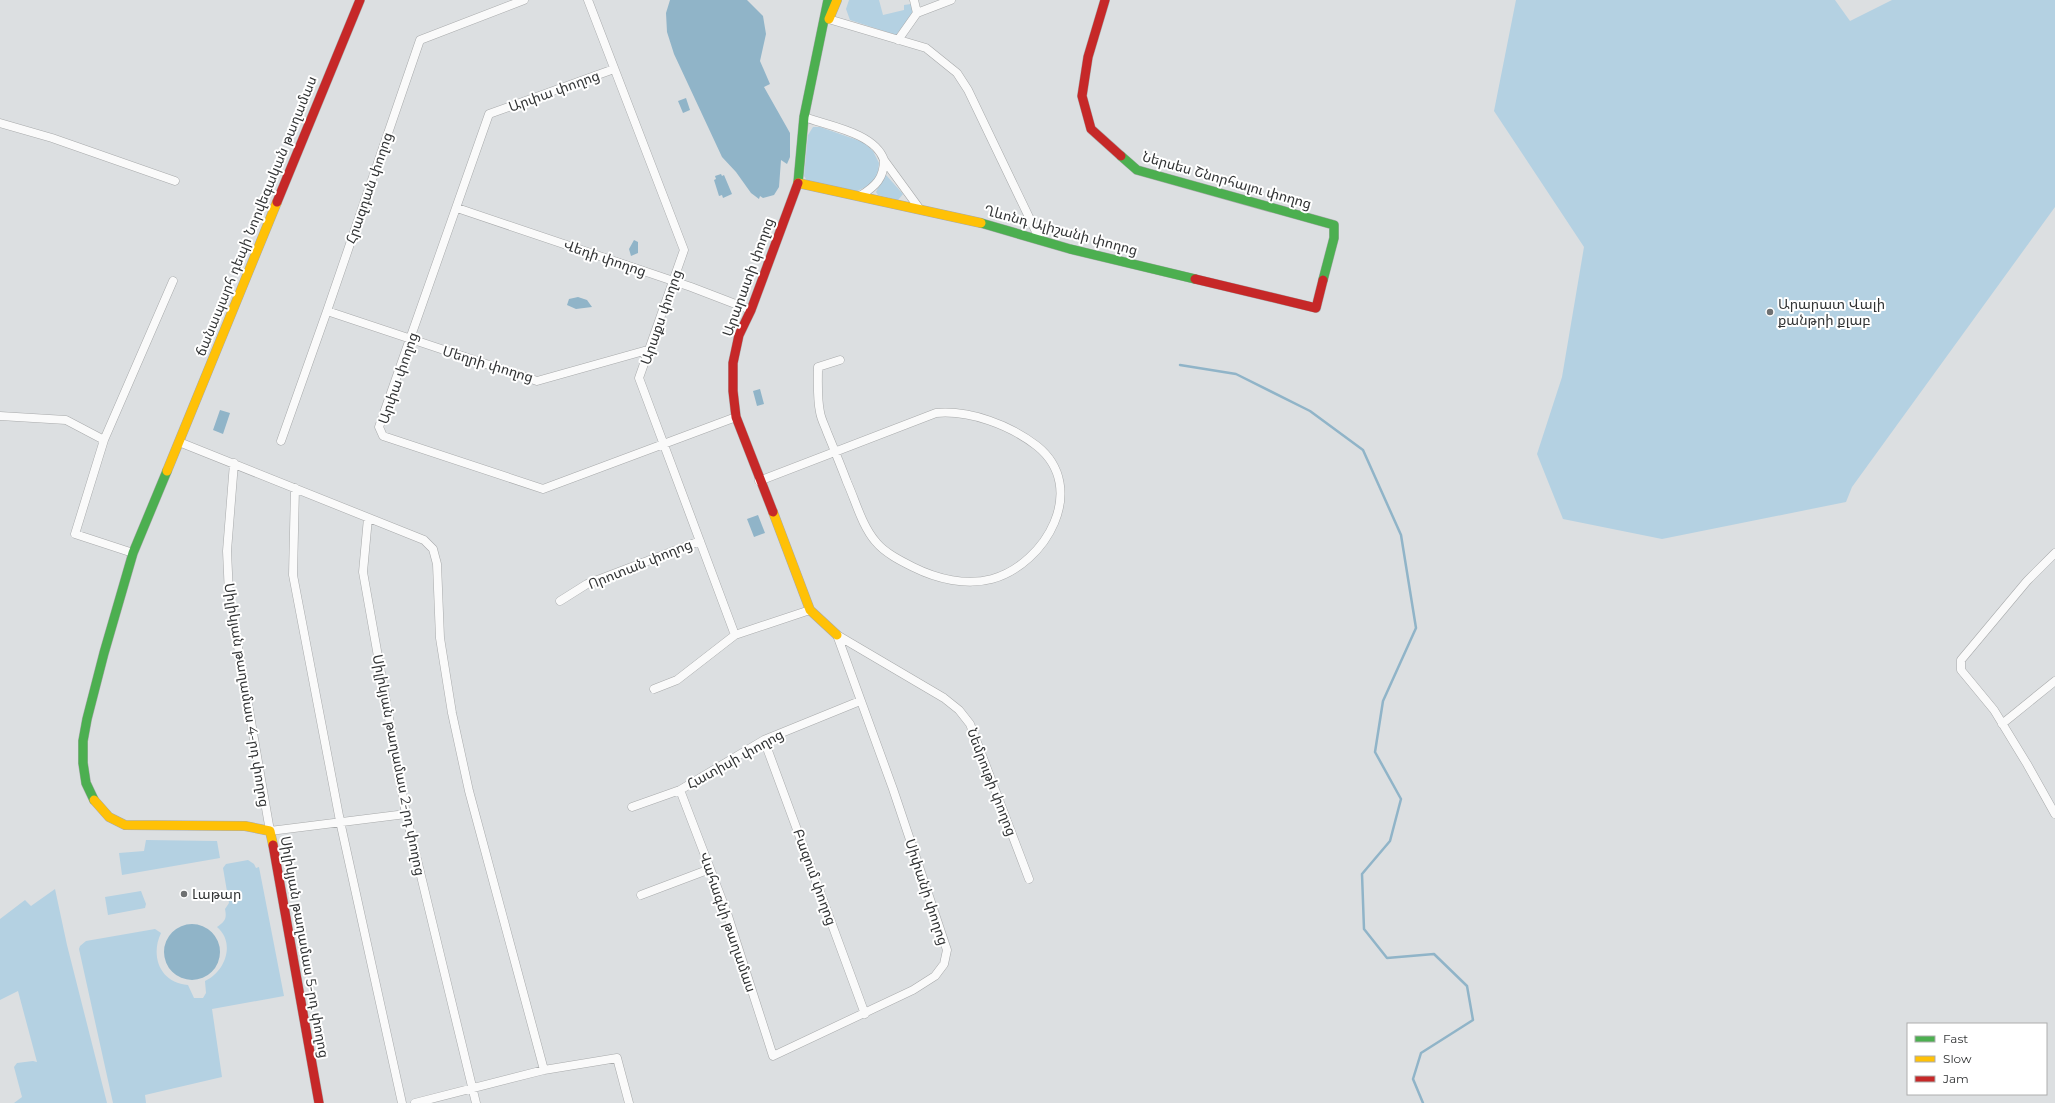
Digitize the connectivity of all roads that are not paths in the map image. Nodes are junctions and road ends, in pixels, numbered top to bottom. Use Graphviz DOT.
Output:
graph roads {
  1 [pos="360,0"];
  2 [pos="524,0"];
  3 [pos="588,0"];
  4 [pos="828,0"];
  5 [pos="837,0"];
  6 [pos="914,0"];
  7 [pos="951,0"];
  8 [pos="1105,0"];
  9 [pos="917,13"];
  10 [pos="826,18"];
  11 [pos="898,40"];
  12 [pos="614,69"];
  13 [pos="804,118"];
  14 [pos="0,123"];
  15 [pos="884,160"];
  16 [pos="175,181"];
  17 [pos="798,183"];
  18 [pos="860,196"];
  19 [pos="458,208"];
  20 [pos="919,208"];
  21 [pos="1039,238"];
  22 [pos="172,281"];
  23 [pos="674,282"];
  24 [pos="1316,308"];
  25 [pos="751,310"];
  26 [pos="327,311"];
  27 [pos="410,340"];
  28 [pos="651,349"];
  29 [pos="840,360"];
  30 [pos="0,416"];
  31 [pos="736,417"];
  32 [pos="104,440"];
  33 [pos="281,441"];
  34 [pos="179,442"];
  35 [pos="663,446"];
  36 [pos="835,452"];
  37 [pos="234,463"];
  38 [pos="759,481"];
  39 [pos="295,488"];
  40 [pos="368,518"];
  41 [pos="700,541"];
  42 [pos="133,553"];
  43 [pos="2055,553"];
  44 [pos="560,601"];
  45 [pos="810,610"];
  46 [pos="735,635"];
  47 [pos="837,635"];
  48 [pos="2055,682"];
  49 [pos="654,689"];
  50 [pos="860,701"];
  51 [pos="2002,724"];
  52 [pos="764,740"];
  53 [pos="680,790"];
  54 [pos="632,807"];
  55 [pos="406,814"];
  56 [pos="2055,814"];
  57 [pos="340,821"];
  58 [pos="270,831"];
  59 [pos="710,869"];
  60 [pos="1029,879"];
  61 [pos="641,895"];
  62 [pos="866,1014"];
  63 [pos="772,1056"];
  64 [pos="544,1070"];
  65 [pos="472,1088"];
  66 [pos="319,1103"];
  67 [pos="402,1103"];
  68 [pos="415,1103"];
  69 [pos="476,1103"];
  70 [pos="629,1103"];
  1 -- 34 [label="street, ճանապարհ դեպի Նորվեգական թաղամաս"];
  2 -- 26 [label="street, Հրազդան փողոց"];
  3 -- 12 [label="street, Արաքս փողոց"];
  4 -- 10 [label="street, Արարատի փողոց"];
  5 -- 10 [label="street, Արարատի փողոց"];
  6 -- 9 [label="street"];
  7 -- 9 [label="street"];
  8 -- 24 [label="street, Ներսես Շնորհալու փողոց"];
  9 -- 11 [label="street"];
  10 -- 11 [label="street"];
  10 -- 13 [label="street, Արարատի փողոց"];
  11 -- 21 [label="street"];
  12 -- 19 [label="street, Արփա փողոց"];
  12 -- 23 [label="street, Արաքս փողոց"];
  13 -- 15 [label="street"];
  13 -- 17 [label="street, Արարատի փողոց"];
  14 -- 16 [label="street"];
  15 -- 18 [label="street"];
  15 -- 20 [label="street"];
  17 -- 18 [label="street, Ղևոնդ Ալիշանի փողոց"];
  17 -- 25 [label="street, Արարատի փողոց"];
  18 -- 20 [label="street, Ղևոնդ Ալիշանի փողոց"];
  19 -- 23 [label="street, Վեդի փողոց"];
  19 -- 27 [label="street, Արփա փողոց"];
  20 -- 21 [label="street, Ղևոնդ Ալիշանի փողոց"];
  21 -- 24 [label="street, Ղևոնդ Ալիշանի փողոց"];
  22 -- 32 [label="street"];
  23 -- 25 [label="street, Վեդի փողոց"];
  23 -- 28 [label="street, Արաքս փողոց"];
  25 -- 31 [label="street, Արարատի փողոց"];
  26 -- 27 [label="street, Մեղրի փողոց"];
  26 -- 33 [label="street, Հրազդան փողոց"];
  27 -- 28 [label="street, Մեղրի փողոց"];
  27 -- 35 [label="street, Արփա փողոց"];
  28 -- 35 [label="street, Արաքս փողոց"];
  29 -- 36 [label="street"];
  30 -- 32 [label="street"];
  31 -- 35 [label="street, Արփա փողոց"];
  31 -- 38 [label="street, Արարատի փողոց"];
  32 -- 42 [label="street"];
  34 -- 37 [label="street"];
  34 -- 42 [label="street, Սիլիկյան թաղամաս 5-րդ փողոց"];
  35 -- 41 [label="street, Արաքս փողոց"];
  36 -- 36 [label="street"];
  36 -- 38 [label="street"];
  37 -- 39 [label="street"];
  37 -- 58 [label="street, Սիլիկյան թաղամաս 4-րդ փողոց"];
  38 -- 45 [label="street, Արարատի փողոց"];
  39 -- 40 [label="street"];
  39 -- 57 [label="street"];
  40 -- 55 [label="street, Սիլիկյան թաղամաս 2-րդ փողոց"];
  40 -- 64 [label="street"];
  41 -- 44 [label="street, Որոտան փողոց"];
  41 -- 46 [label="street, Արաքս փողոց"];
  42 -- 58 [label="street, Սիլիկյան թաղամաս 5-րդ փողոց"];
  43 -- 51 [label="street"];
  45 -- 46 [label="street"];
  45 -- 47 [label="street, Արարատի փողոց"];
  46 -- 49 [label="street"];
  47 -- 50 [label="street, Սիփանի փողոց"];
  47 -- 60 [label="street, Նեմրութի փողոց"];
  48 -- 51 [label="street"];
  50 -- 52 [label="street, Հատիսի փողոց"];
  50 -- 62 [label="street, Սիփանի փողոց"];
  51 -- 56 [label="street"];
  52 -- 53 [label="street, Հատիսի փողոց"];
  52 -- 62 [label="street, Բազում փողոց"];
  53 -- 54 [label="street, Հատիսի փողոց"];
  53 -- 59 [label="street, Վահագնի թաղամաս"];
  55 -- 57 [label="street"];
  55 -- 65 [label="street, Սիլիկյան թաղամաս 2-րդ փողոց"];
  57 -- 58 [label="street"];
  57 -- 67 [label="street"];
  58 -- 66 [label="street, Սիլիկյան թաղամաս 5-րդ փողոց"];
  59 -- 61 [label="street"];
  59 -- 63 [label="street, Վահագնի թաղամաս"];
  62 -- 63 [label="street, Սիփանի փողոց"];
  64 -- 65 [label="street"];
  64 -- 70 [label="street"];
  65 -- 68 [label="street"];
  65 -- 69 [label="street, Սիլիկյան թաղամաս 2-րդ փողոց"];
}
